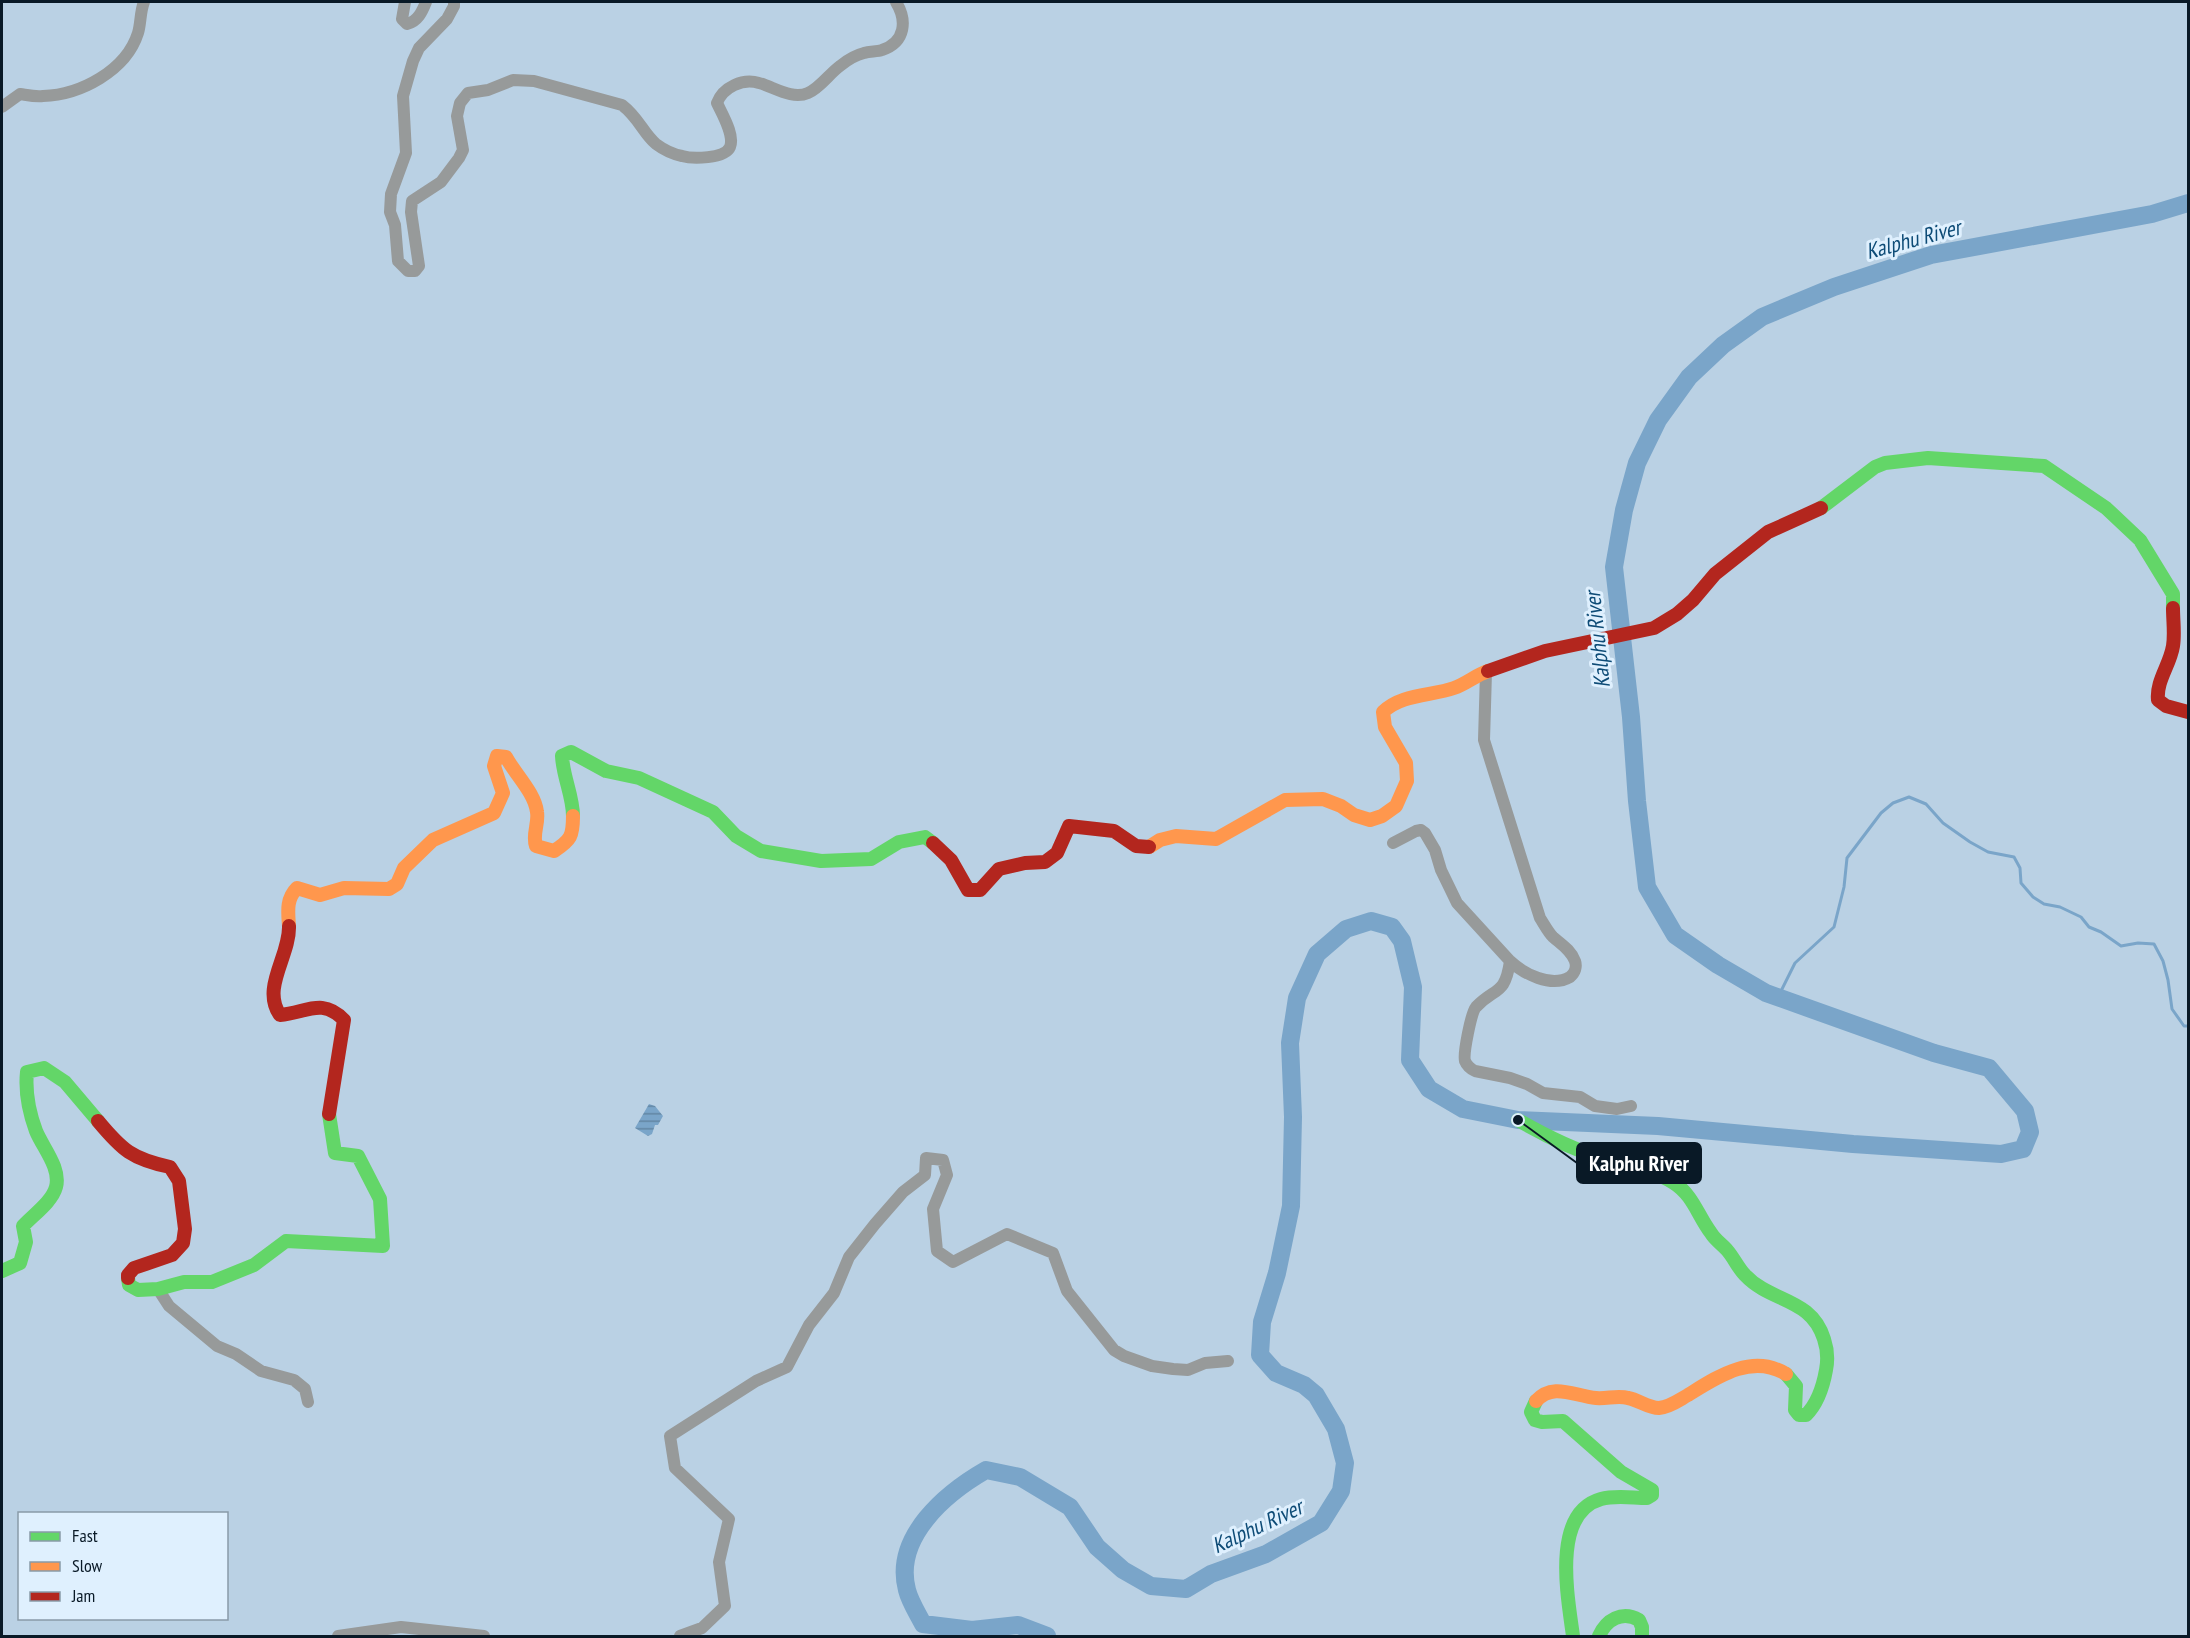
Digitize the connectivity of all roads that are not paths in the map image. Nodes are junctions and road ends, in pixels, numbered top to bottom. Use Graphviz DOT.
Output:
graph roads {
  1 [pos="144,2"];
  2 [pos="405,2"];
  3 [pos="426,2"];
  4 [pos="454,2"];
  5 [pos="896,2"];
  6 [pos="2,107"];
  7 [pos="1486,672"];
  8 [pos="2188,712"];
  9 [pos="1393,843"];
  10 [pos="1510,961"];
  11 [pos="1631,1106"];
  12 [pos="1518,1120"];
  13 [pos="2,1271"];
  14 [pos="158,1289"];
  15 [pos="1228,1361"];
  16 [pos="308,1402"];
  17 [pos="338,1636"];
  18 [pos="484,1636"];
  19 [pos="680,1636"];
  20 [pos="1574,1636"];
  21 [pos="1599,1636"];
  22 [pos="1642,1636"];
  1 -- 6 [label="street"];
  2 -- 3 [label="street"];
  4 -- 5 [label="street"];
  7 -- 8 [label="street"];
  7 -- 10 [label="street"];
  7 -- 14 [label="street"];
  9 -- 10 [label="street"];
  10 -- 11 [label="street"];
  12 -- 20 [label="street"];
  13 -- 14 [label="street"];
  14 -- 16 [label="street"];
  15 -- 19 [label="street"];
  17 -- 18 [label="street"];
  21 -- 22 [label="street"];
}
